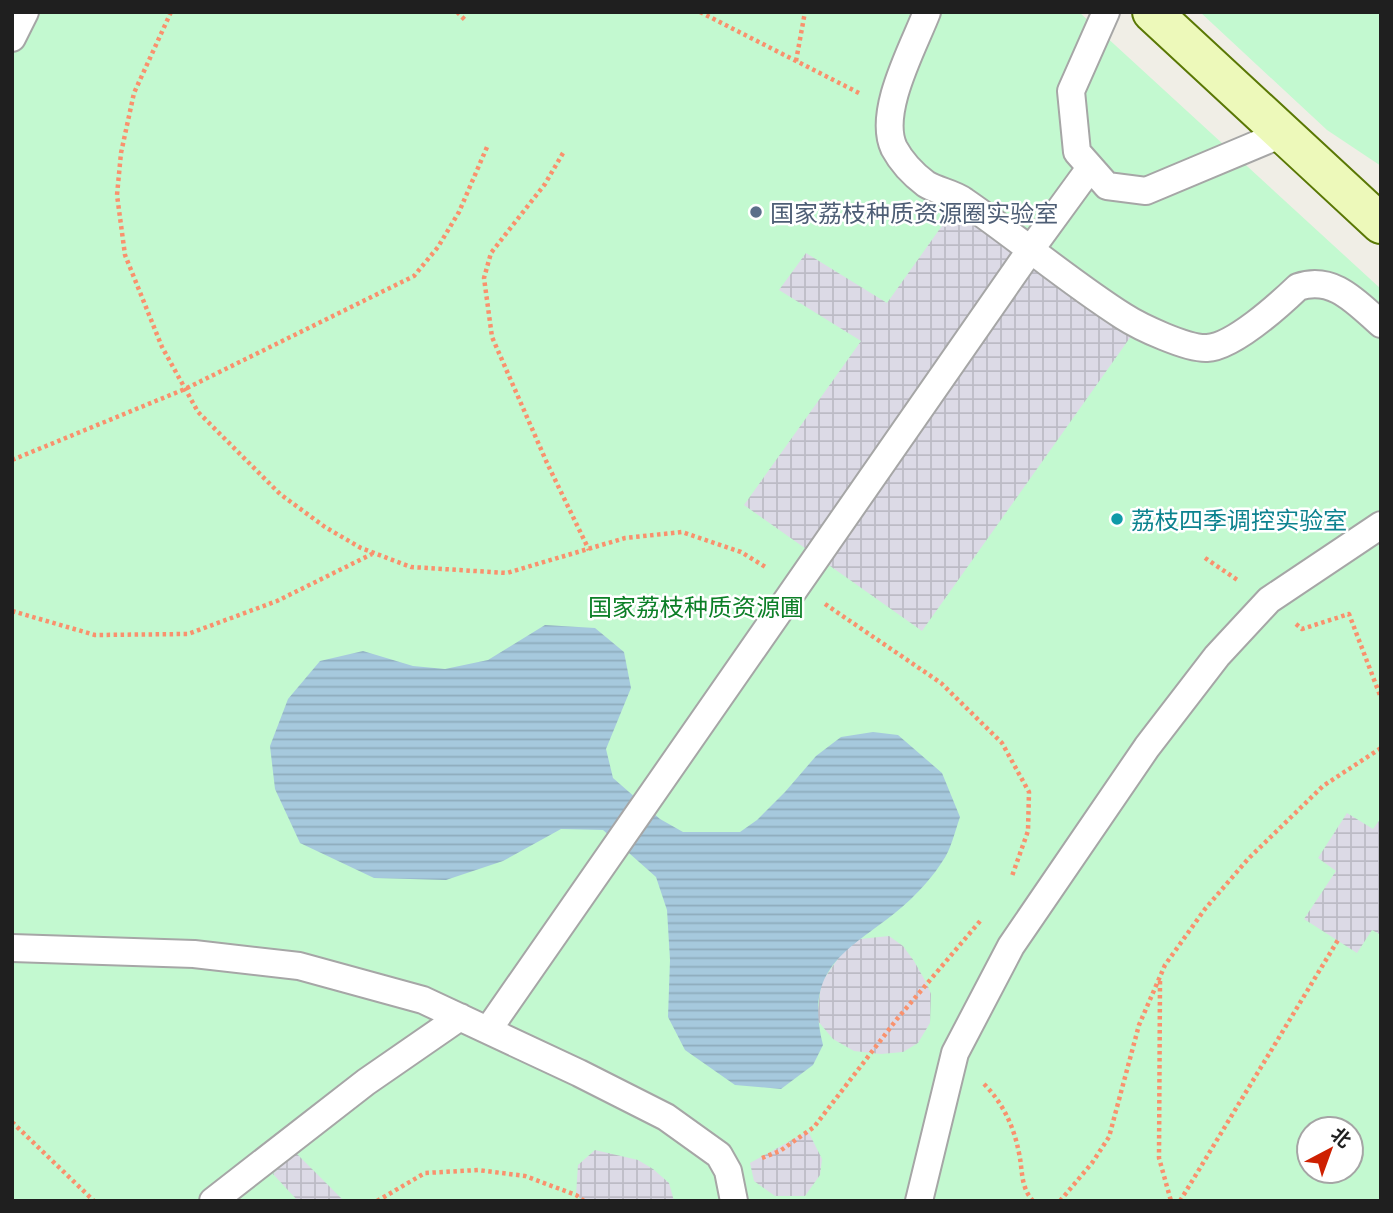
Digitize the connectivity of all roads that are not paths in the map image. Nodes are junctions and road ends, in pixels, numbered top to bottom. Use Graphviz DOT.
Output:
graph roads {
  1 [pos="25,12"];
  2 [pos="927,12"];
  3 [pos="1106,12"];
  4 [pos="1152,12"];
  5 [pos="12,38"];
  6 [pos="1282,134"];
  7 [pos="1090,168"];
  8 [pos="1381,224"];
  9 [pos="1031,249"];
  10 [pos="1381,324"];
  11 [pos="1381,525"];
  12 [pos="12,948"];
  13 [pos="460,1017"];
  14 [pos="488,1030"];
  15 [pos="213,1201"];
  16 [pos="734,1201"];
  17 [pos="919,1201"];
  1 -- 5 [label="lane"];
  2 -- 9 [label="lane"];
  3 -- 7 [label="lane"];
  4 -- 6 [label="main road"];
  6 -- 7 [label="lane"];
  6 -- 8 [label="main road"];
  7 -- 9 [label="lane"];
  9 -- 10 [label="lane"];
  9 -- 14 [label="lane"];
  11 -- 17 [label="lane"];
  12 -- 13 [label="lane"];
  13 -- 14 [label="lane"];
  13 -- 15 [label="lane"];
  14 -- 16 [label="lane"];
}
